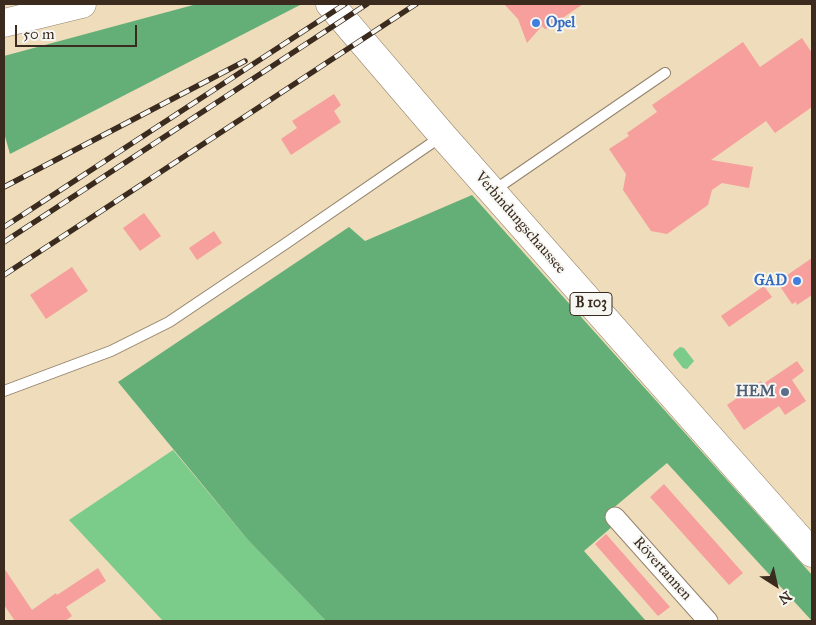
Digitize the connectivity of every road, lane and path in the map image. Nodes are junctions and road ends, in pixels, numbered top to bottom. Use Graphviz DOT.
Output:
graph roads {
  1 [pos="82,4"];
  2 [pos="330,4"];
  3 [pos="4,23"];
  4 [pos="665,73"];
  5 [pos="443,136"];
  6 [pos="492,192"];
  7 [pos="4,391"];
  8 [pos="615,517"];
  9 [pos="812,553"];
  10 [pos="708,621"];
  1 -- 3 [label="main road"];
  2 -- 5 [label="main road, Verbindungschaussee / B 103"];
  4 -- 6 [label="lane"];
  5 -- 6 [label="main road, Verbindungschaussee / B 103"];
  5 -- 7 [label="lane"];
  6 -- 9 [label="main road, Verbindungschaussee / B 103"];
  8 -- 10 [label="street, Rövertannen"];
}
